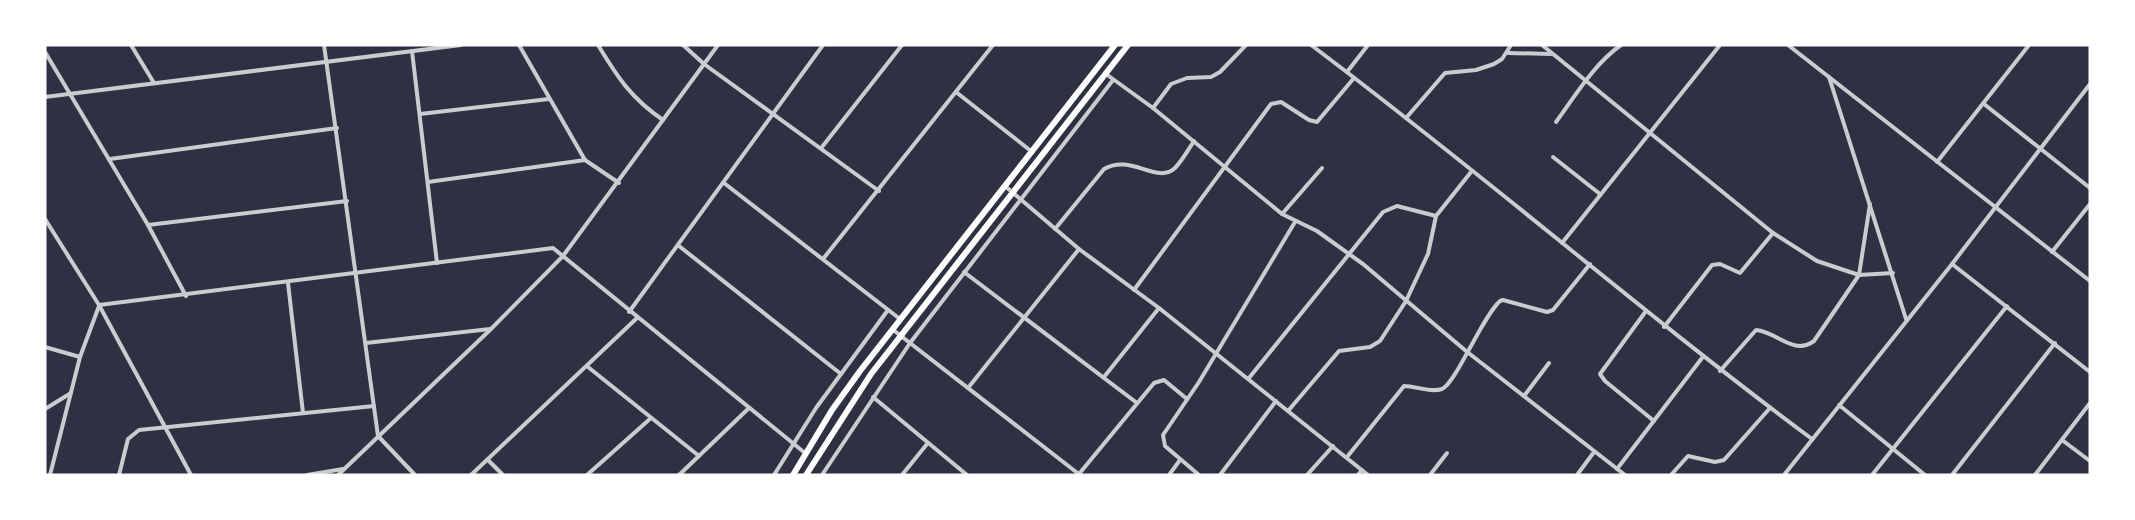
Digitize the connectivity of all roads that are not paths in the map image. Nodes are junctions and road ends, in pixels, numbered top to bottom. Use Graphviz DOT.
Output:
graph roads {
  1 [pos="131,45"];
  2 [pos="324,45"];
  3 [pos="460,45"];
  4 [pos="519,45"];
  5 [pos="598,45"];
  6 [pos="683,45"];
  7 [pos="718,45"];
  8 [pos="823,45"];
  9 [pos="902,45"];
  10 [pos="993,45"];
  11 [pos="1115,45"];
  12 [pos="1128,45"];
  13 [pos="1246,45"];
  14 [pos="1311,45"];
  15 [pos="1368,45"];
  16 [pos="1511,45"];
  17 [pos="1542,45"];
  18 [pos="1622,45"];
  19 [pos="1720,45"];
  20 [pos="1788,45"];
  21 [pos="2030,45"];
  22 [pos="412,51"];
  23 [pos="45,52"];
  24 [pos="1507,53"];
  25 [pos="1552,54"];
  26 [pos="328,62"];
  27 [pos="704,64"];
  28 [pos="1347,72"];
  29 [pos="1105,74"];
  30 [pos="1829,76"];
  31 [pos="1354,78"];
  32 [pos="1113,80"];
  33 [pos="1585,82"];
  34 [pos="154,83"];
  35 [pos="2090,84"];
  36 [pos="956,92"];
  37 [pos="70,94"];
  38 [pos="45,97"];
  39 [pos="549,99"];
  40 [pos="1984,104"];
  41 [pos="1153,108"];
  42 [pos="775,112"];
  43 [pos="420,114"];
  44 [pos="1406,118"];
  45 [pos="663,120"];
  46 [pos="1556,122"];
  47 [pos="337,129"];
  48 [pos="1649,134"];
  49 [pos="1194,141"];
  50 [pos="822,147"];
  51 [pos="2041,149"];
  52 [pos="1031,151"];
  53 [pos="1553,157"];
  54 [pos="110,159"];
  55 [pos="585,160"];
  56 [pos="1937,162"];
  57 [pos="1225,167"];
  58 [pos="1322,168"];
  59 [pos="1471,172"];
  60 [pos="428,182"];
  61 [pos="619,183"];
  62 [pos="724,183"];
  63 [pos="1004,185"];
  64 [pos="2090,188"];
  65 [pos="879,191"];
  66 [pos="1014,194"];
  67 [pos="1600,194"];
  68 [pos="1021,200"];
  69 [pos="347,201"];
  70 [pos="1870,204"];
  71 [pos="2090,204"];
  72 [pos="1995,208"];
  73 [pos="1282,214"];
  74 [pos="1436,216"];
  75 [pos="45,219"];
  76 [pos="1295,222"];
  77 [pos="148,225"];
  78 [pos="1054,229"];
  79 [pos="1773,233"];
  80 [pos="1562,243"];
  81 [pos="678,246"];
  82 [pos="1079,249"];
  83 [pos="1348,252"];
  84 [pos="2052,252"];
  85 [pos="563,256"];
  86 [pos="823,259"];
  87 [pos="437,263"];
  88 [pos="1590,264"];
  89 [pos="1952,264"];
  90 [pos="964,272"];
  91 [pos="1893,273"];
  92 [pos="357,274"];
  93 [pos="1859,275"];
  94 [pos="2090,281"];
  95 [pos="288,283"];
  96 [pos="1134,290"];
  97 [pos="186,296"];
  98 [pos="1406,301"];
  99 [pos="99,305"];
  100 [pos="2007,306"];
  101 [pos="1160,308"];
  102 [pos="888,310"];
  103 [pos="1646,311"];
  104 [pos="629,312"];
  105 [pos="637,318"];
  106 [pos="1024,318"];
  107 [pos="900,319"];
  108 [pos="1906,319"];
  109 [pos="1664,327"];
  110 [pos="491,329"];
  111 [pos="892,329"];
  112 [pos="900,336"];
  113 [pos="366,343"];
  114 [pos="910,343"];
  115 [pos="2055,343"];
  116 [pos="45,348"];
  117 [pos="1466,351"];
  118 [pos="1216,353"];
  119 [pos="80,357"];
  120 [pos="1702,358"];
  121 [pos="1549,363"];
  122 [pos="588,367"];
  123 [pos="1720,371"];
  124 [pos="2090,372"];
  125 [pos="841,374"];
  126 [pos="1104,377"];
  127 [pos="1249,378"];
  128 [pos="968,388"];
  129 [pos="71,392"];
  130 [pos="1524,396"];
  131 [pos="873,397"];
  132 [pos="1187,399"];
  133 [pos="1276,401"];
  134 [pos="1137,403"];
  135 [pos="2090,403"];
  136 [pos="1839,405"];
  137 [pos="374,406"];
  138 [pos="749,408"];
  139 [pos="1770,408"];
  140 [pos="45,409"];
  141 [pos="1288,411"];
  142 [pos="303,413"];
  143 [pos="651,418"];
  144 [pos="1654,422"];
  145 [pos="164,428"];
  146 [pos="378,436"];
  147 [pos="1812,439"];
  148 [pos="2062,440"];
  149 [pos="793,442"];
  150 [pos="927,444"];
  151 [pos="1333,446"];
  152 [pos="1893,449"];
  153 [pos="1594,452"];
  154 [pos="806,453"];
  155 [pos="1447,453"];
  156 [pos="699,456"];
  157 [pos="1347,457"];
  158 [pos="488,460"];
  159 [pos="1180,460"];
  160 [pos="2090,461"];
  161 [pos="344,469"];
  162 [pos="1617,469"];
  163 [pos="1362,470"];
  164 [pos="50,475"];
  165 [pos="119,475"];
  166 [pos="191,475"];
  167 [pos="308,475"];
  168 [pos="338,475"];
  169 [pos="415,475"];
  170 [pos="471,475"];
  171 [pos="503,475"];
  172 [pos="587,475"];
  173 [pos="679,475"];
  174 [pos="774,475"];
  175 [pos="793,475"];
  176 [pos="806,475"];
  177 [pos="822,475"];
  178 [pos="902,475"];
  179 [pos="967,475"];
  180 [pos="1079,475"];
  181 [pos="1169,475"];
  182 [pos="1199,475"];
  183 [pos="1220,475"];
  184 [pos="1306,475"];
  185 [pos="1358,475"];
  186 [pos="1368,475"];
  187 [pos="1430,475"];
  188 [pos="1577,475"];
  189 [pos="1625,475"];
  190 [pos="1671,475"];
  191 [pos="1784,475"];
  192 [pos="1872,475"];
  193 [pos="1925,475"];
  194 [pos="1952,475"];
  195 [pos="2035,475"];
  1 -- 34 [label="street"];
  2 -- 26 [label="street"];
  3 -- 22 [label="street"];
  4 -- 39 [label="street"];
  5 -- 45 [label="street"];
  6 -- 27 [label="street"];
  7 -- 27 [label="street"];
  8 -- 42 [label="street"];
  9 -- 50 [label="street"];
  10 -- 36 [label="street"];
  11 -- 52 [label="highway"];
  12 -- 29 [label="highway"];
  13 -- 41 [label="street"];
  14 -- 28 [label="street"];
  15 -- 28 [label="street"];
  16 -- 24 [label="street"];
  17 -- 25 [label="street"];
  18 -- 33 [label="street"];
  19 -- 48 [label="street"];
  20 -- 30 [label="street"];
  21 -- 40 [label="street"];
  22 -- 26 [label="street"];
  22 -- 43 [label="street"];
  23 -- 37 [label="street"];
  24 -- 25 [label="street"];
  24 -- 44 [label="street"];
  25 -- 33 [label="street"];
  26 -- 34 [label="street"];
  26 -- 47 [label="street"];
  27 -- 42 [label="street"];
  27 -- 45 [label="street"];
  28 -- 31 [label="street"];
  29 -- 32 [label="street"];
  29 -- 66 [label="highway"];
  30 -- 56 [label="street"];
  30 -- 70 [label="street"];
  31 -- 44 [label="street"];
  31 -- 57 [label="street"];
  32 -- 41 [label="street"];
  32 -- 68 [label="street"];
  33 -- 46 [label="street"];
  33 -- 48 [label="street"];
  34 -- 37 [label="street"];
  35 -- 51 [label="street"];
  36 -- 52 [label="street"];
  36 -- 65 [label="street"];
  37 -- 38 [label="street"];
  37 -- 54 [label="street"];
  39 -- 43 [label="street"];
  39 -- 55 [label="street"];
  40 -- 51 [label="street"];
  40 -- 56 [label="street"];
  41 -- 49 [label="street"];
  42 -- 50 [label="street"];
  42 -- 62 [label="street"];
  43 -- 60 [label="street"];
  44 -- 59 [label="street"];
  45 -- 61 [label="street"];
  47 -- 54 [label="street"];
  47 -- 69 [label="street"];
  48 -- 67 [label="street"];
  48 -- 79 [label="street"];
  49 -- 57 [label="street"];
  49 -- 78 [label="street"];
  50 -- 65 [label="street"];
  51 -- 64 [label="street"];
  51 -- 72 [label="street"];
  52 -- 63 [label="highway"];
  53 -- 67 [label="street"];
  54 -- 77 [label="street"];
  55 -- 60 [label="street"];
  55 -- 61 [label="street"];
  56 -- 72 [label="street"];
  57 -- 73 [label="street"];
  57 -- 96 [label="street"];
  58 -- 73 [label="street"];
  59 -- 74 [label="street"];
  59 -- 80 [label="street"];
  60 -- 87 [label="street"];
  61 -- 85 [label="street"];
  62 -- 81 [label="street"];
  62 -- 86 [label="street"];
  63 -- 66 [label="street"];
  63 -- 107 [label="highway"];
  65 -- 86 [label="street"];
  66 -- 68 [label="street"];
  66 -- 112 [label="highway"];
  67 -- 80 [label="street"];
  68 -- 78 [label="street"];
  68 -- 90 [label="street"];
  69 -- 77 [label="street"];
  69 -- 92 [label="street"];
  70 -- 91 [label="street"];
  70 -- 93 [label="street"];
  71 -- 84 [label="street"];
  72 -- 84 [label="street"];
  72 -- 89 [label="street"];
  73 -- 76 [label="street"];
  74 -- 83 [label="street"];
  74 -- 98 [label="street"];
  75 -- 99 [label="street"];
  76 -- 83 [label="street"];
  76 -- 118 [label="street"];
  77 -- 97 [label="street"];
  78 -- 82 [label="street"];
  79 -- 93 [label="street"];
  79 -- 109 [label="street"];
  80 -- 88 [label="street"];
  81 -- 104 [label="street"];
  81 -- 125 [label="street"];
  82 -- 96 [label="street"];
  82 -- 106 [label="street"];
  83 -- 98 [label="street"];
  83 -- 127 [label="street"];
  84 -- 94 [label="street"];
  85 -- 87 [label="street"];
  85 -- 104 [label="street"];
  85 -- 110 [label="street"];
  86 -- 102 [label="street"];
  87 -- 92 [label="street"];
  88 -- 103 [label="street"];
  88 -- 117 [label="street"];
  89 -- 100 [label="street"];
  89 -- 108 [label="street"];
  90 -- 106 [label="street"];
  90 -- 114 [label="street"];
  91 -- 93 [label="street"];
  91 -- 108 [label="street"];
  92 -- 95 [label="street"];
  92 -- 113 [label="street"];
  93 -- 123 [label="street"];
  95 -- 97 [label="street"];
  95 -- 142 [label="street"];
  96 -- 101 [label="street"];
  97 -- 99 [label="street"];
  98 -- 117 [label="street"];
  98 -- 141 [label="street"];
  99 -- 119 [label="street"];
  99 -- 145 [label="street"];
  100 -- 115 [label="street"];
  100 -- 152 [label="street"];
  101 -- 118 [label="street"];
  101 -- 126 [label="street"];
  102 -- 107 [label="street"];
  102 -- 125 [label="street"];
  103 -- 109 [label="street"];
  103 -- 144 [label="street"];
  104 -- 105 [label="street"];
  105 -- 122 [label="street"];
  105 -- 138 [label="street"];
  106 -- 126 [label="street"];
  106 -- 128 [label="street"];
  107 -- 111 [label="highway"];
  108 -- 136 [label="street"];
  109 -- 120 [label="street"];
  110 -- 113 [label="street"];
  110 -- 146 [label="street"];
  111 -- 112 [label="street"];
  111 -- 154 [label="highway"];
  112 -- 114 [label="street"];
  112 -- 176 [label="highway"];
  113 -- 137 [label="street"];
  114 -- 128 [label="street"];
  114 -- 131 [label="street"];
  115 -- 124 [label="street"];
  115 -- 194 [label="street"];
  116 -- 119 [label="street"];
  117 -- 130 [label="street"];
  117 -- 157 [label="street"];
  118 -- 127 [label="street"];
  118 -- 132 [label="street"];
  119 -- 129 [label="street"];
  120 -- 123 [label="street"];
  120 -- 144 [label="street"];
  121 -- 130 [label="street"];
  122 -- 143 [label="street"];
  122 -- 158 [label="street"];
  123 -- 139 [label="street"];
  125 -- 149 [label="street"];
  126 -- 134 [label="street"];
  127 -- 133 [label="street"];
  128 -- 180 [label="street"];
  129 -- 140 [label="street"];
  129 -- 164 [label="street"];
  130 -- 153 [label="street"];
  131 -- 150 [label="street"];
  131 -- 177 [label="street"];
  132 -- 134 [label="street"];
  132 -- 159 [label="street"];
  133 -- 141 [label="street"];
  133 -- 183 [label="street"];
  134 -- 180 [label="street"];
  135 -- 148 [label="street"];
  136 -- 147 [label="street"];
  136 -- 152 [label="street"];
  137 -- 142 [label="street"];
  137 -- 146 [label="street"];
  138 -- 149 [label="street"];
  138 -- 156 [label="street"];
  139 -- 147 [label="street"];
  139 -- 190 [label="street"];
  141 -- 151 [label="street"];
  142 -- 145 [label="street"];
  143 -- 156 [label="street"];
  143 -- 172 [label="street"];
  144 -- 162 [label="street"];
  145 -- 165 [label="street"];
  145 -- 166 [label="street"];
  146 -- 161 [label="street"];
  146 -- 169 [label="street"];
  147 -- 191 [label="street"];
  148 -- 160 [label="street"];
  148 -- 195 [label="street"];
  149 -- 154 [label="street"];
  149 -- 174 [label="street"];
  150 -- 178 [label="street"];
  150 -- 179 [label="street"];
  151 -- 157 [label="street"];
  151 -- 184 [label="street"];
  152 -- 192 [label="street"];
  152 -- 193 [label="street"];
  153 -- 162 [label="street"];
  153 -- 188 [label="street"];
  154 -- 175 [label="highway"];
  155 -- 187 [label="street"];
  156 -- 173 [label="street"];
  157 -- 163 [label="street"];
  158 -- 170 [label="street"];
  158 -- 171 [label="street"];
  159 -- 181 [label="street"];
  159 -- 182 [label="street"];
  161 -- 167 [label="street"];
  161 -- 168 [label="street"];
  162 -- 189 [label="street"];
  163 -- 185 [label="street"];
  163 -- 186 [label="street"];
}
